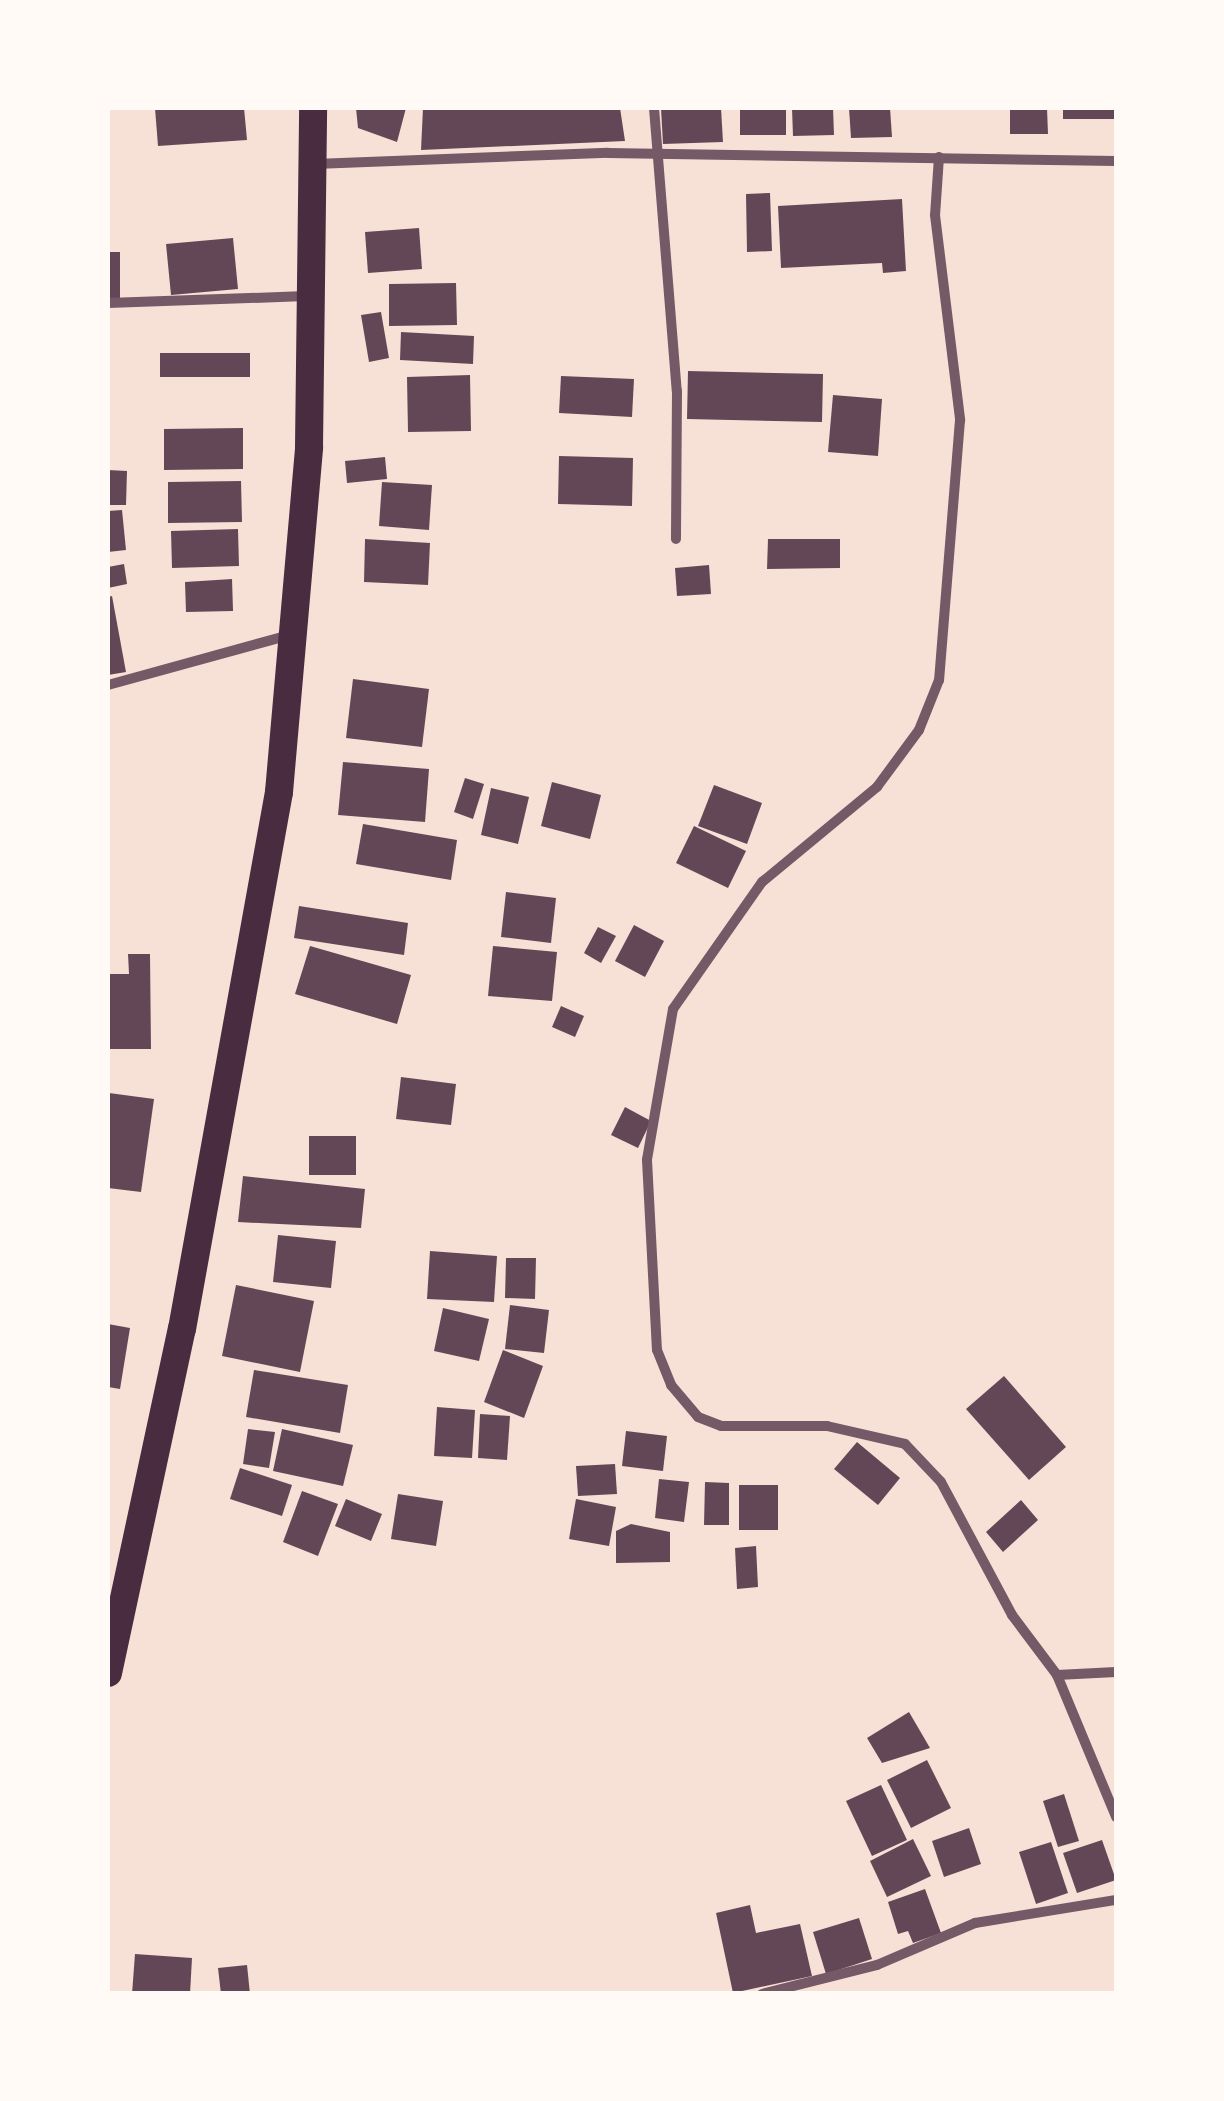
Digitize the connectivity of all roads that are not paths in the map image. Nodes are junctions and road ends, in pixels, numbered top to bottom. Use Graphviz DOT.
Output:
graph roads {
  1 [pos="313,108"];
  2 [pos="654,108"];
  3 [pos="654,154"];
  4 [pos="939,157"];
  5 [pos="1116,161"];
  6 [pos="314,164"];
  7 [pos="310,296"];
  8 [pos="108,303"];
  9 [pos="676,539"];
  10 [pos="296,634"];
  11 [pos="108,685"];
  12 [pos="1116,1672"];
  13 [pos="108,1674"];
  14 [pos="1057,1676"];
  15 [pos="1116,1817"];
  16 [pos="1116,1900"];
  17 [pos="762,1994"];
  1 -- 6 [label="highway"];
  2 -- 3 [label="street"];
  3 -- 4 [label="street"];
  3 -- 6 [label="street"];
  3 -- 9 [label="street"];
  4 -- 5 [label="street"];
  4 -- 14 [label="street"];
  6 -- 7 [label="highway"];
  7 -- 8 [label="street"];
  7 -- 10 [label="highway"];
  10 -- 11 [label="street"];
  10 -- 13 [label="highway"];
  12 -- 14 [label="street"];
  14 -- 15 [label="street"];
  16 -- 17 [label="street"];
}
